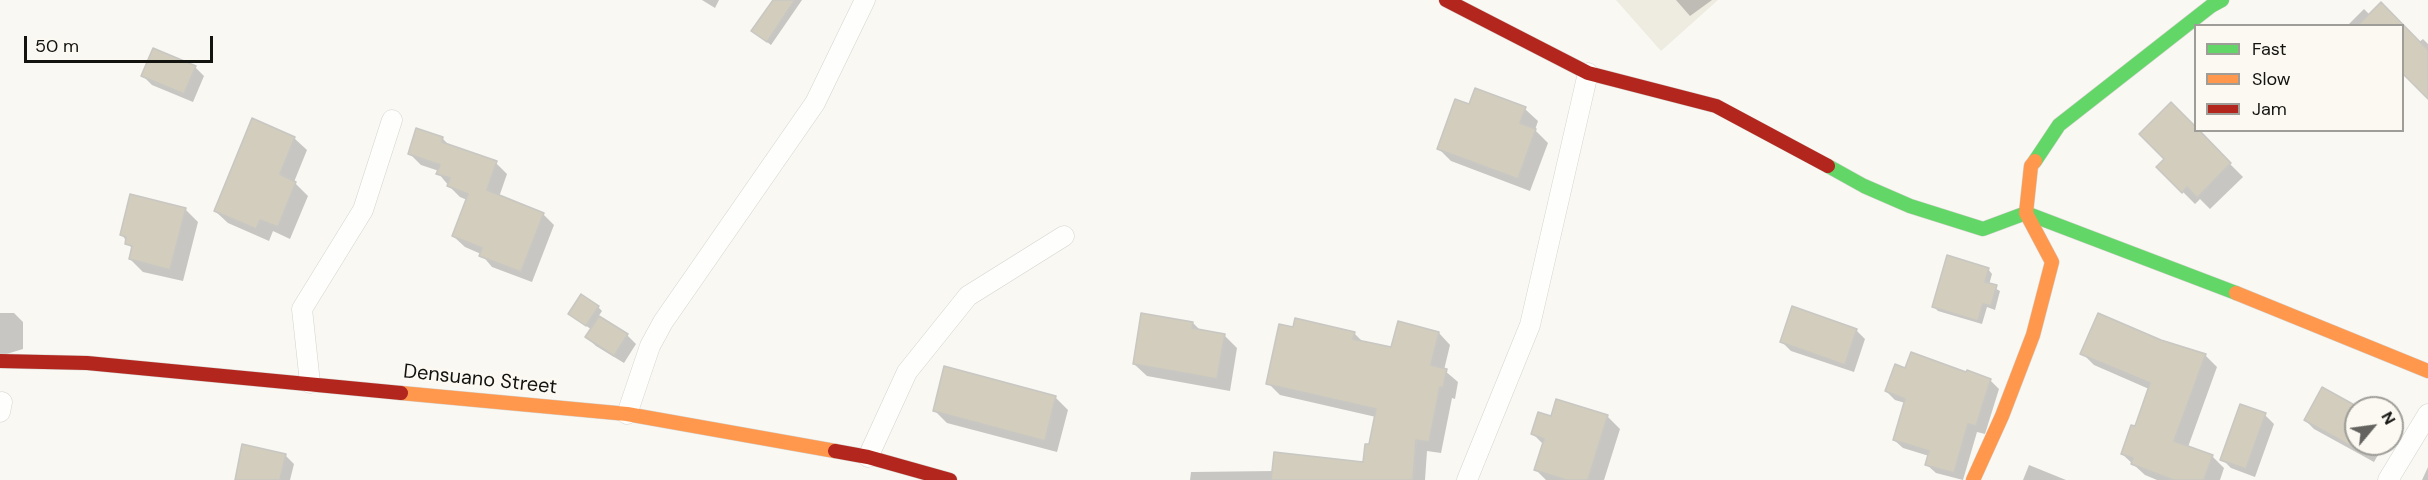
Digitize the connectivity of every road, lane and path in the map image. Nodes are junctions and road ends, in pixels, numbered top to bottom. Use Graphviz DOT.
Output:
graph roads {
  1 [pos="865,0"];
  2 [pos="1446,0"];
  3 [pos="2222,0"];
  4 [pos="1588,73"];
  5 [pos="392,120"];
  6 [pos="2026,213"];
  7 [pos="1064,236"];
  8 [pos="0,361"];
  9 [pos="2428,371"];
  10 [pos="310,383"];
  11 [pos="627,414"];
  12 [pos="2428,414"];
  13 [pos="868,457"];
  14 [pos="950,480"];
  15 [pos="1467,480"];
  16 [pos="1973,480"];
  17 [pos="2388,480"];
  1 -- 11 [label="street"];
  2 -- 4 [label="street"];
  3 -- 6 [label="street"];
  4 -- 6 [label="street"];
  4 -- 15 [label="street"];
  5 -- 10 [label="street"];
  6 -- 9 [label="street"];
  6 -- 16 [label="street"];
  7 -- 13 [label="street"];
  8 -- 10 [label="street, Densuano Street"];
  10 -- 11 [label="street, Densuano Street"];
  11 -- 13 [label="street, Densuano Street"];
  12 -- 17 [label="street"];
  13 -- 14 [label="street, Densuano Street"];
}
